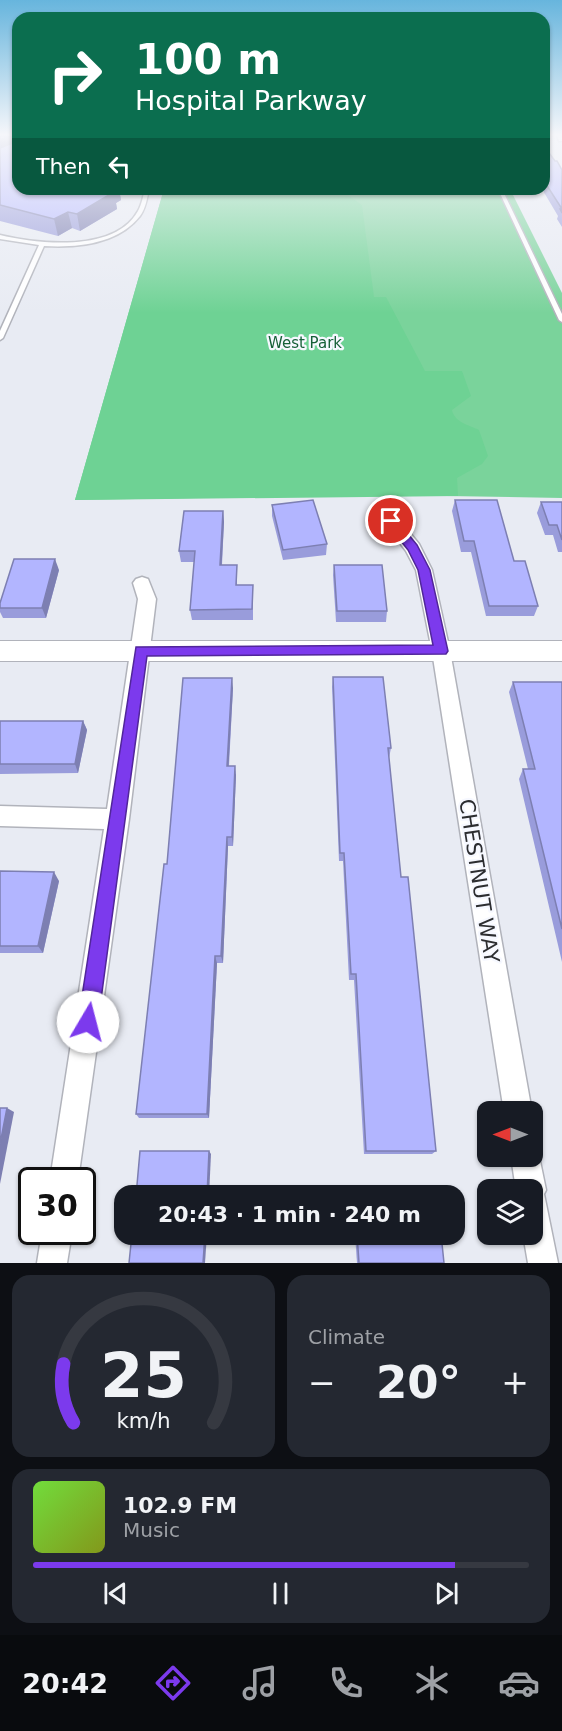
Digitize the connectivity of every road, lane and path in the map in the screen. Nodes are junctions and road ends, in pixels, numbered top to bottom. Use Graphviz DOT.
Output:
graph roads {
  1 [pos="145,195"];
  2 [pos="503,195"];
  3 [pos="0,237"];
  4 [pos="42,244"];
  5 [pos="562,320"];
  6 [pos="0,338"];
  7 [pos="391,521"];
  8 [pos="142,582"];
  9 [pos="141,650"];
  10 [pos="0,651"];
  11 [pos="441,651"];
  12 [pos="562,651"];
  13 [pos="0,816"];
  14 [pos="118,819"];
  15 [pos="516,1101"];
  16 [pos="66,1167"];
  17 [pos="55,1245"];
  18 [pos="540,1245"];
  19 [pos="52,1263"];
  20 [pos="543,1263"];
  1 -- 4 [label="lane"];
  2 -- 5 [label="lane"];
  3 -- 4 [label="lane"];
  4 -- 6 [label="lane"];
  7 -- 11 [label="street, CHESTNUT WAY"];
  8 -- 9 [label="street"];
  9 -- 10 [label="street"];
  9 -- 11 [label="street"];
  9 -- 14 [label="street"];
  11 -- 12 [label="street"];
  11 -- 15 [label="street, CHESTNUT WAY"];
  13 -- 14 [label="street"];
  14 -- 16 [label="street"];
  17 -- 19 [label="street"];
  18 -- 20 [label="street"];
}
